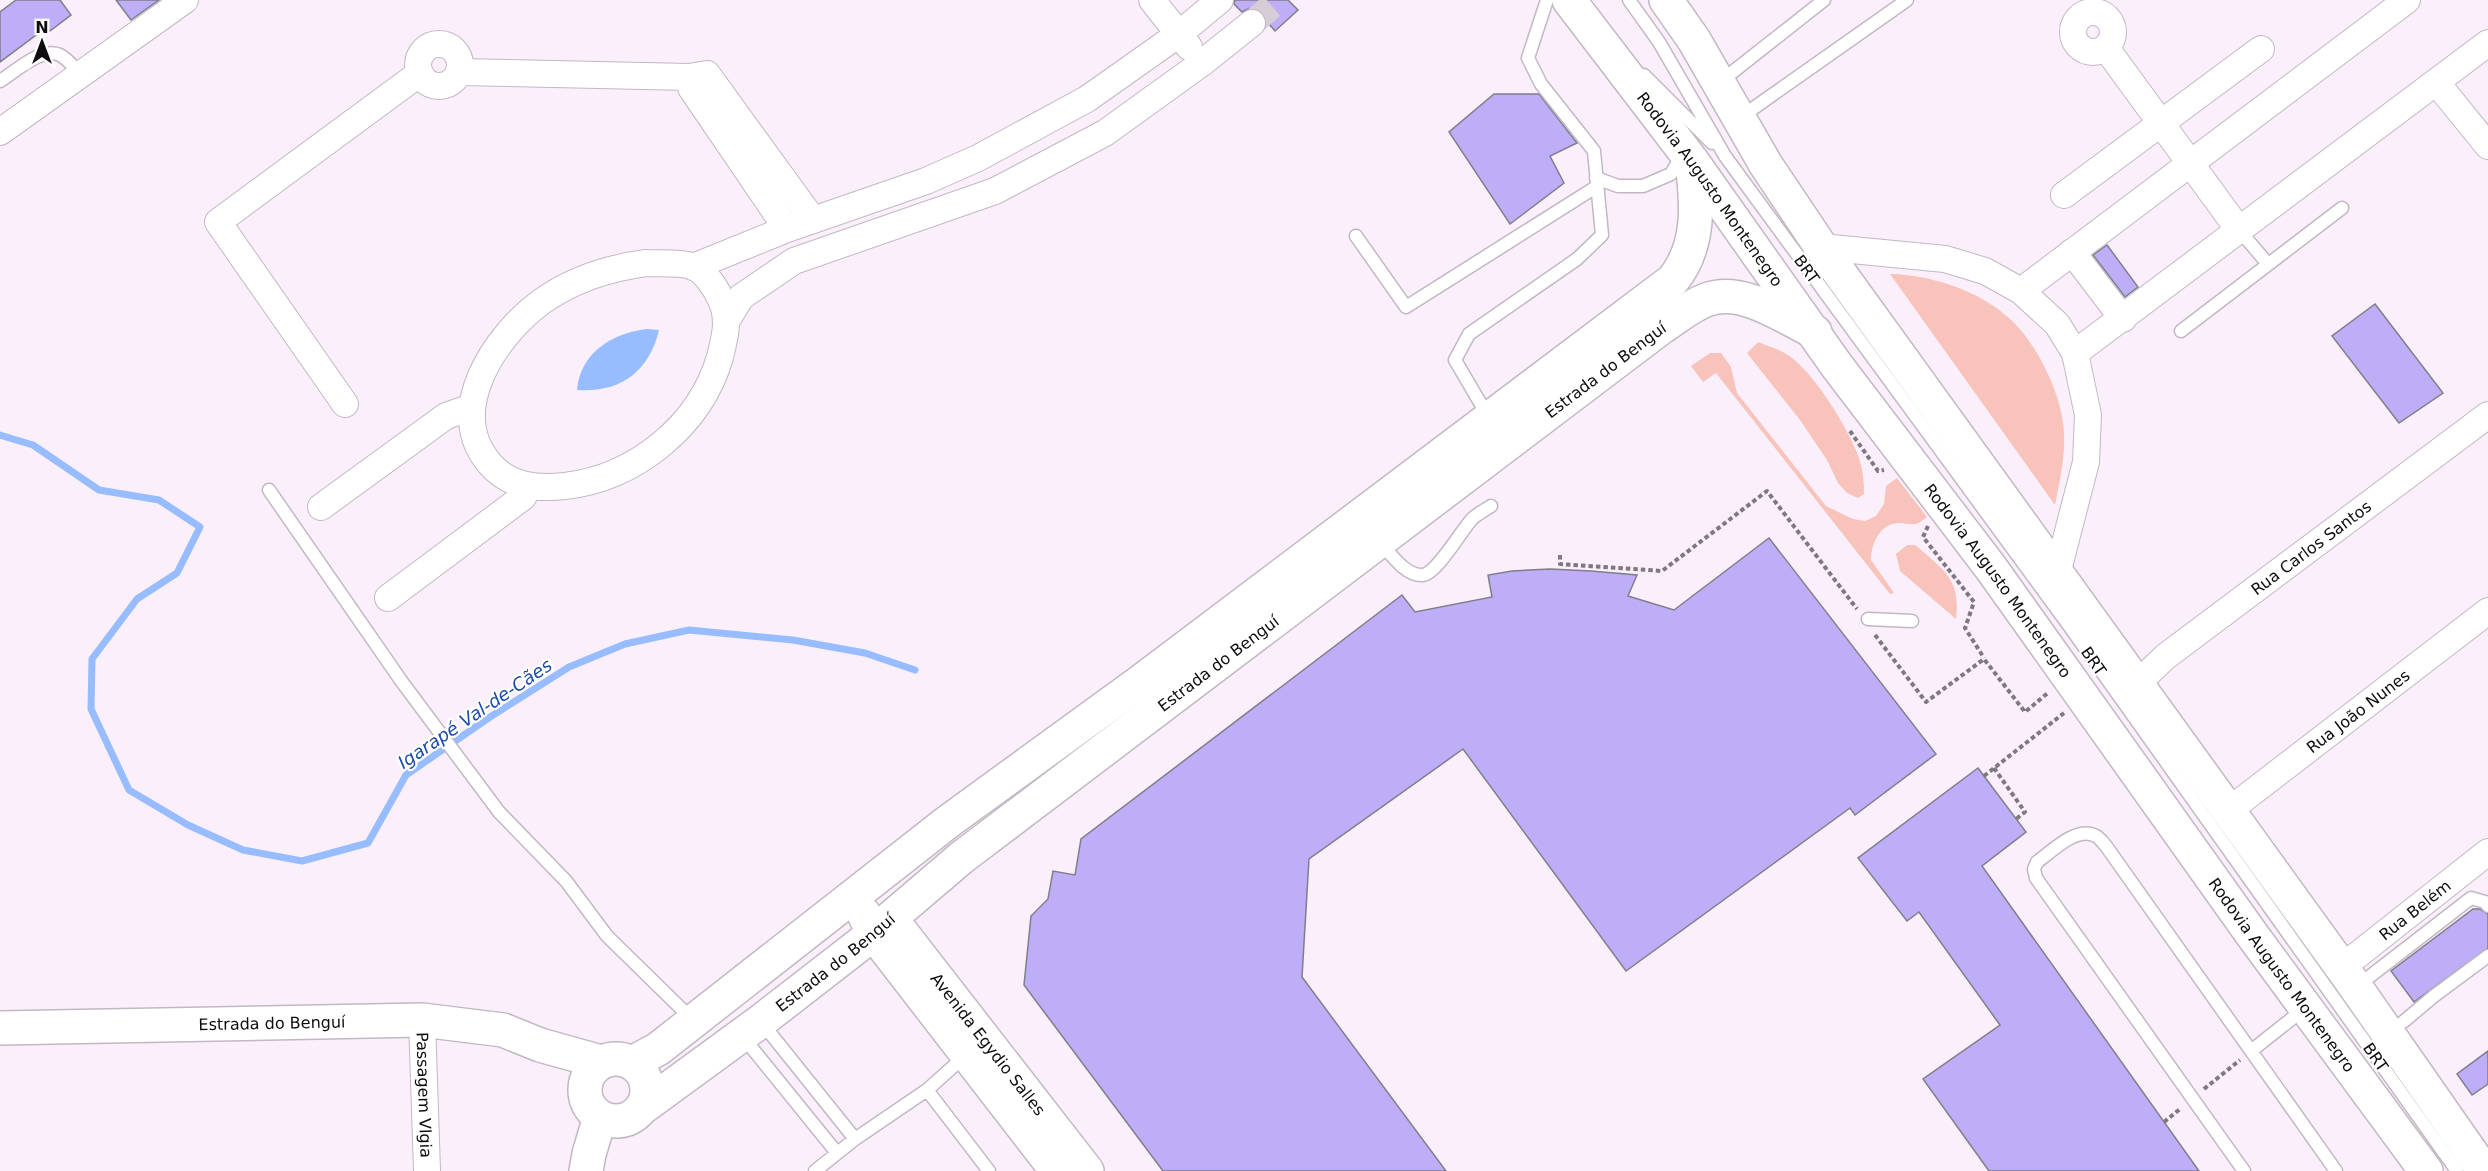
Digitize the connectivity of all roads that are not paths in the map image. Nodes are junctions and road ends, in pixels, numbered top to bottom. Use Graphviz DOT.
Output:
graph roads {
  1 [pos="185,0"];
  2 [pos="1152,0"];
  3 [pos="1220,0"];
  4 [pos="1547,0"];
  5 [pos="1569,0"];
  6 [pos="1629,0"];
  7 [pos="1666,0"];
  8 [pos="1824,0"];
  9 [pos="1907,0"];
  10 [pos="2407,0"];
  11 [pos="2381,8"];
  12 [pos="1252,22"];
  13 [pos="1179,34"];
  14 [pos="1615,39"];
  15 [pos="2488,43"];
  16 [pos="2106,48"];
  17 [pos="2261,49"];
  18 [pos="1202,63"];
  19 [pos="459,72"];
  20 [pos="420,73"];
  21 [pos="82,75"];
  22 [pos="0,81"];
  23 [pos="1720,82"];
  24 [pos="2436,82"];
  25 [pos="1740,118"];
  26 [pos="2161,123"];
  27 [pos="0,132"];
  28 [pos="739,139"];
  29 [pos="2488,146"];
  30 [pos="1688,156"];
  31 [pos="1725,156"];
  32 [pos="978,158"];
  33 [pos="2190,163"];
  34 [pos="926,181"];
  35 [pos="1596,182"];
  36 [pos="995,191"];
  37 [pos="2064,195"];
  38 [pos="2342,208"];
  39 [pos="942,210"];
  40 [pos="813,220"];
  41 [pos="787,229"];
  42 [pos="2239,230"];
  43 [pos="1356,236"];
  44 [pos="1821,247"];
  45 [pos="2072,252"];
  46 [pos="1686,261"];
  47 [pos="2268,264"];
  48 [pos="693,267"];
  49 [pos="2021,291"];
  50 [pos="1717,297"];
  51 [pos="2123,319"];
  52 [pos="727,320"];
  53 [pos="2181,331"];
  54 [pos="1815,332"];
  55 [pos="2075,353"];
  56 [pos="345,405"];
  57 [pos="472,407"];
  58 [pos="2488,415"];
  59 [pos="1490,419"];
  60 [pos="529,487"];
  61 [pos="269,490"];
  62 [pos="1491,506"];
  63 [pos="321,507"];
  64 [pos="1379,541"];
  65 [pos="2057,574"];
  66 [pos="388,598"];
  67 [pos="2488,612"];
  68 [pos="1867,621"];
  69 [pos="1912,621"];
  70 [pos="2138,683"];
  71 [pos="1150,694"];
  72 [pos="2228,811"];
  73 [pos="949,821"];
  74 [pos="2488,852"];
  75 [pos="2488,906"];
  76 [pos="882,925"];
  77 [pos="2488,956"];
  78 [pos="2354,974"];
  79 [pos="2306,1007"];
  80 [pos="422,1020"];
  81 [pos="695,1021"];
  82 [pos="2403,1022"];
  83 [pos="0,1028"];
  84 [pos="751,1028"];
  85 [pos="2251,1051"];
  86 [pos="967,1055"];
  87 [pos="2345,1061"];
  88 [pos="606,1071"];
  89 [pos="927,1090"];
  90 [pos="642,1108"];
  91 [pos="600,1117"];
  92 [pos="2488,1138"];
  93 [pos="855,1139"];
  94 [pos="837,1152"];
  95 [pos="427,1171"];
  96 [pos="586,1171"];
  97 [pos="815,1171"];
  98 [pos="989,1171"];
  99 [pos="1057,1171"];
  100 [pos="1087,1171"];
  101 [pos="2244,1171"];
  102 [pos="2336,1171"];
  103 [pos="2408,1171"];
  104 [pos="2426,1171"];
  105 [pos="2457,1171"];
  106 [pos="2484,1171"];
  1 -- 21 [label="street"];
  2 -- 13 [label="street"];
  3 -- 13 [label="street"];
  4 -- 35 [label="lane"];
  5 -- 30 [label="street, Rodovia Augusto Montenegro"];
  6 -- 31 [label="lane, BRT"];
  7 -- 23 [label="street"];
  8 -- 23 [label="lane"];
  9 -- 25 [label="lane"];
  10 -- 11 [label="street"];
  11 -- 33 [label="street"];
  12 -- 18 [label="street"];
  13 -- 18 [label="street"];
  13 -- 32 [label="street"];
  14 -- 31 [label="lane, BRT"];
  15 -- 24 [label="street"];
  16 -- 26 [label="street"];
  17 -- 26 [label="street"];
  18 -- 36 [label="street"];
  19 -- 20 [label="street"];
  19 -- 20 [label="street"];
  19 -- 28 [label="street"];
  20 -- 56 [label="street"];
  21 -- 22 [label="lane"];
  21 -- 27 [label="street"];
  23 -- 25 [label="street"];
  24 -- 29 [label="street"];
  24 -- 42 [label="street"];
  25 -- 44 [label="street"];
  26 -- 33 [label="street"];
  26 -- 37 [label="street"];
  28 -- 40 [label="street"];
  28 -- 41 [label="street"];
  30 -- 35 [label="lane"];
  30 -- 46 [label="street, Estrada do Benguí"];
  30 -- 54 [label="street, Rodovia Augusto Montenegro"];
  31 -- 105 [label="lane, BRT"];
  32 -- 34 [label="street"];
  32 -- 36 [label="street"];
  33 -- 42 [label="street"];
  33 -- 45 [label="street"];
  34 -- 39 [label="street"];
  34 -- 40 [label="street"];
  35 -- 43 [label="lane"];
  35 -- 59 [label="lane"];
  36 -- 39 [label="street"];
  38 -- 47 [label="lane"];
  39 -- 52 [label="street"];
  40 -- 41 [label="street"];
  41 -- 48 [label="street"];
  42 -- 47 [label="lane"];
  42 -- 51 [label="street"];
  44 -- 49 [label="street"];
  44 -- 65 [label="street"];
  45 -- 49 [label="street"];
  45 -- 51 [label="street"];
  46 -- 50 [label="street"];
  46 -- 59 [label="street, Estrada do Benguí"];
  47 -- 53 [label="lane"];
  48 -- 52 [label="street"];
  48 -- 57 [label="street"];
  49 -- 55 [label="street"];
  50 -- 54 [label="street, Estrada do Benguí"];
  50 -- 64 [label="street, Estrada do Benguí"];
  51 -- 55 [label="street"];
  52 -- 60 [label="street"];
  54 -- 79 [label="street, Rodovia Augusto Montenegro"];
  55 -- 65 [label="street"];
  57 -- 60 [label="street"];
  57 -- 63 [label="street"];
  58 -- 70 [label="street, Rua Carlos Santos"];
  59 -- 71 [label="street, Estrada do Benguí"];
  60 -- 66 [label="street"];
  61 -- 81 [label="lane"];
  62 -- 64 [label="lane"];
  64 -- 71 [label="street, Estrada do Benguí"];
  65 -- 70 [label="street"];
  67 -- 72 [label="street, Rua João Nunes"];
  68 -- 69 [label="lane"];
  70 -- 72 [label="street"];
  71 -- 73 [label="street, Estrada do Benguí"];
  71 -- 76 [label="street, Estrada do Benguí"];
  72 -- 78 [label="street"];
  73 -- 76 [label="street"];
  73 -- 81 [label="street, Estrada do Benguí"];
  74 -- 78 [label="street, Rua Belém"];
  75 -- 78 [label="lane"];
  76 -- 84 [label="street, Estrada do Benguí"];
  76 -- 86 [label="street, Avenida Egydio Salles"];
  76 -- 100 [label="street, Avenida Egydio Salles"];
  77 -- 82 [label="lane"];
  78 -- 82 [label="street"];
  78 -- 106 [label="street"];
  79 -- 85 [label="lane"];
  79 -- 87 [label="street, Rodovia Augusto Montenegro"];
  80 -- 83 [label="street, Estrada do Benguí"];
  80 -- 88 [label="street, Estrada do Benguí"];
  80 -- 95 [label="street, Passagem Vlgia"];
  81 -- 88 [label="street, Estrada do Benguí"];
  82 -- 92 [label="street"];
  84 -- 90 [label="street, Estrada do Benguí"];
  84 -- 93 [label="lane"];
  84 -- 94 [label="lane"];
  85 -- 101 [label="lane"];
  85 -- 102 [label="lane"];
  86 -- 89 [label="lane"];
  86 -- 99 [label="street, Avenida Egydio Salles"];
  87 -- 103 [label="street, Rodovia Augusto Montenegro"];
  87 -- 104 [label="street"];
  88 -- 90 [label="street"];
  88 -- 91 [label="street"];
  89 -- 93 [label="lane"];
  89 -- 98 [label="lane"];
  90 -- 91 [label="street"];
  91 -- 96 [label="street"];
  93 -- 94 [label="lane"];
  94 -- 97 [label="lane"];
}
